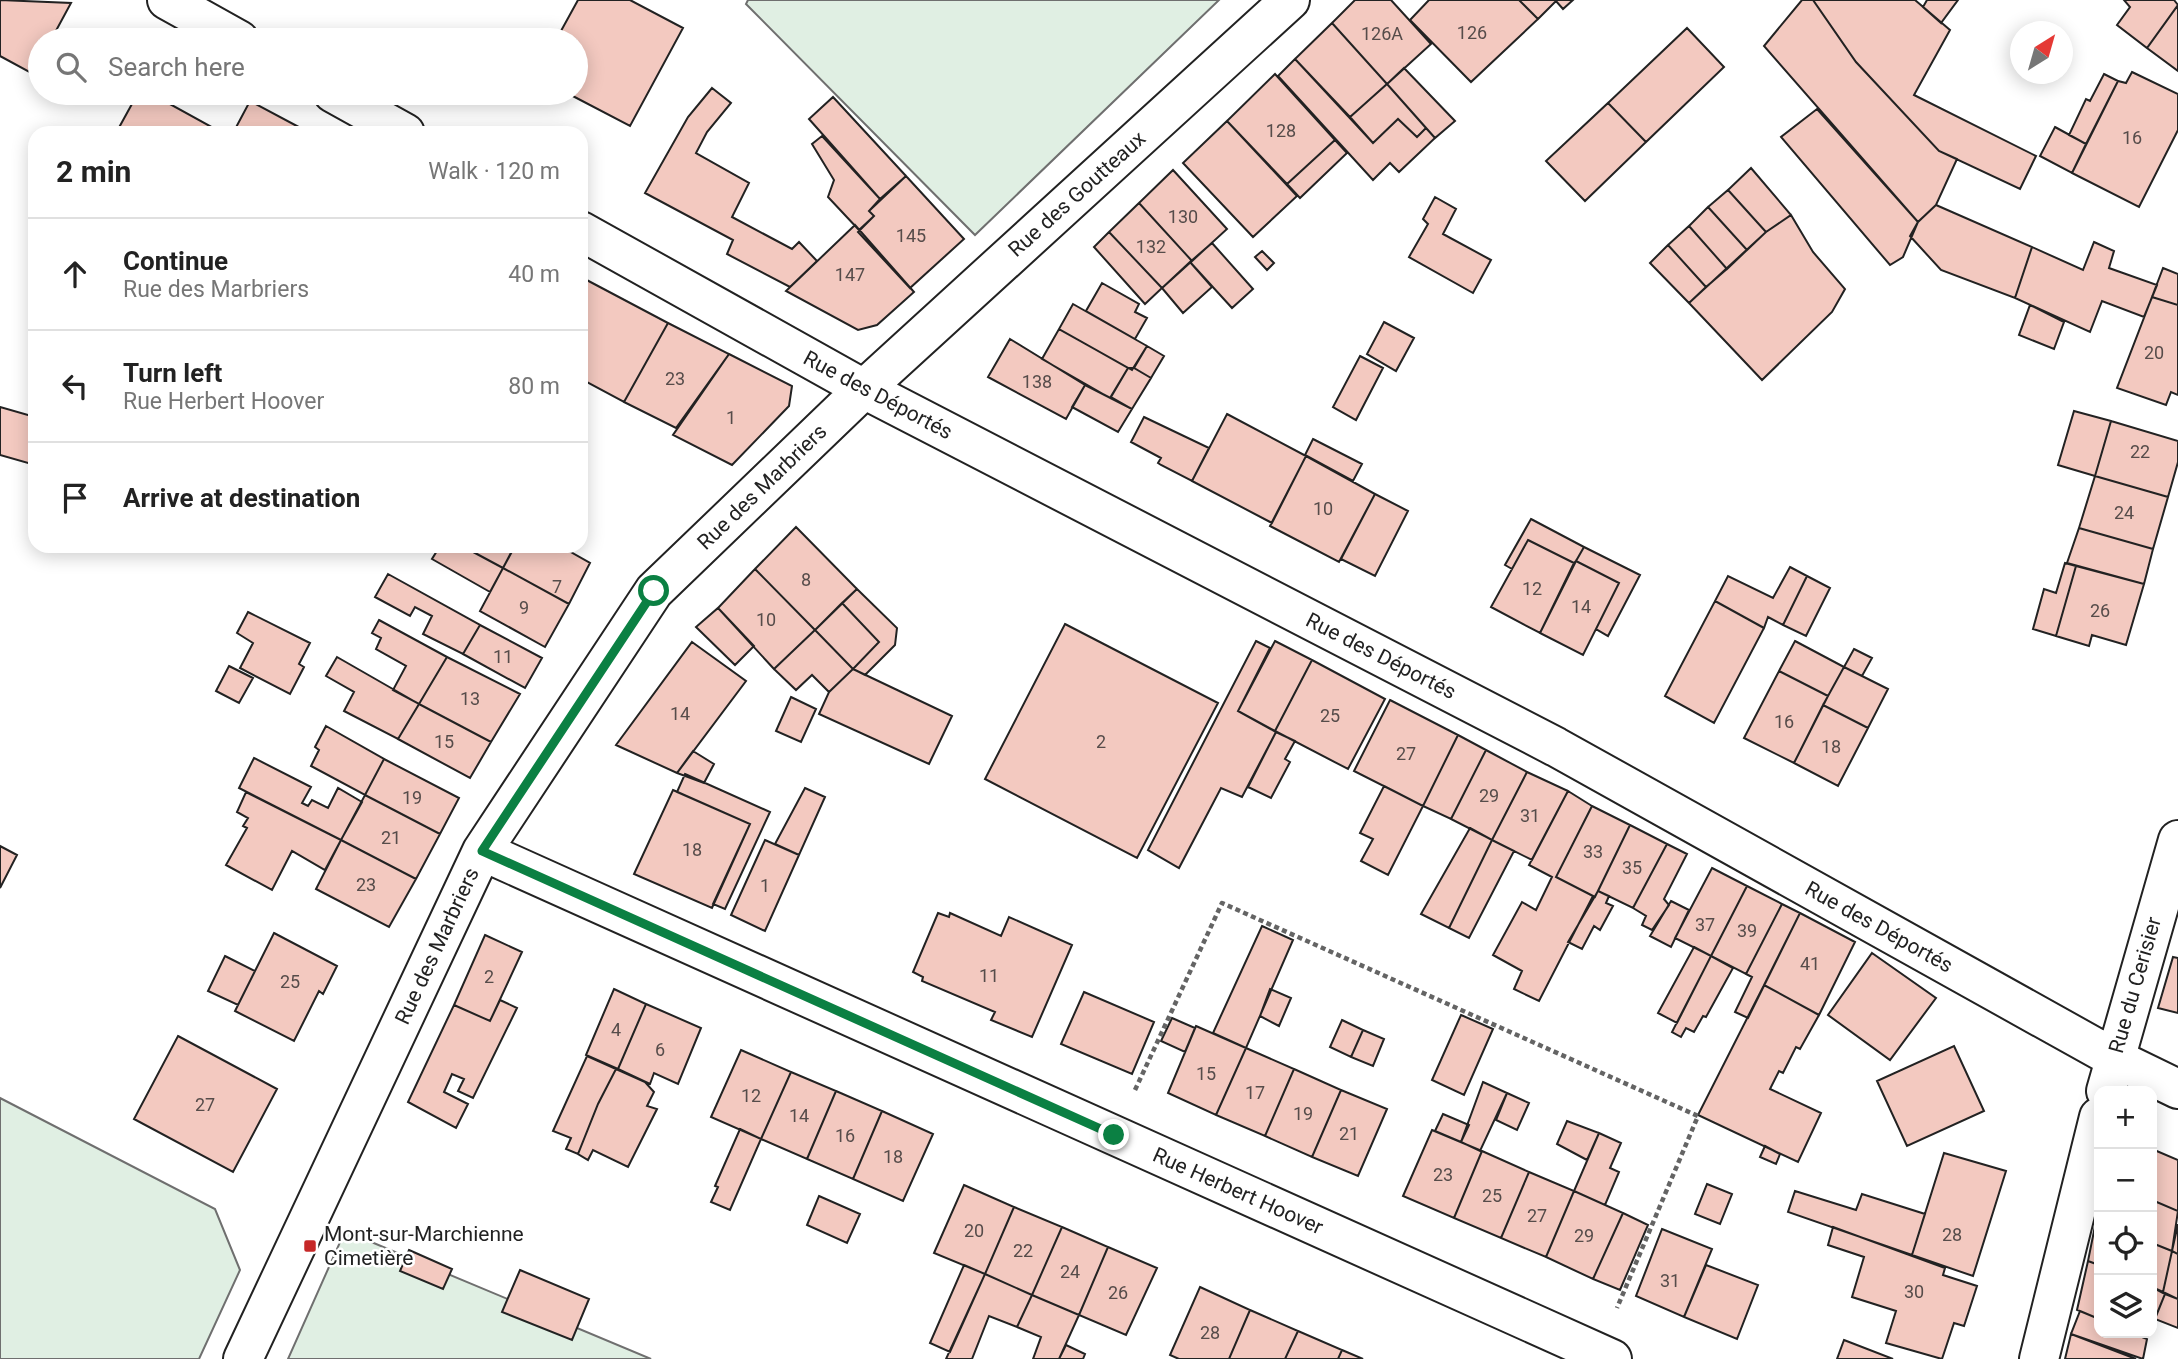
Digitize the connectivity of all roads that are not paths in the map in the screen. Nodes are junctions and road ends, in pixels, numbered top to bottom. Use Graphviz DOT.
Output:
graph roads {
  1 [pos="167,0"];
  2 [pos="1290,0"];
  3 [pos="217,28"];
  4 [pos="355,105"];
  5 [pos="392,126"];
  6 [pos="588,235"];
  7 [pos="864,389"];
  8 [pos="2178,840"];
  9 [pos="482,851"];
  10 [pos="2110,1075"];
  11 [pos="2178,1089"];
  12 [pos="2094,1137"];
  13 [pos="1605,1356"];
  14 [pos="243,1359"];
  15 [pos="2039,1359"];
  1 -- 3 [label="street"];
  2 -- 7 [label="street, Rue des Goutteaux"];
  4 -- 5 [label="street"];
  6 -- 7 [label="street, Rue des Déportés"];
  7 -- 9 [label="street, Rue des Marbriers"];
  7 -- 10 [label="street, Rue des Déportés"];
  8 -- 10 [label="street, Rue du Cerisier"];
  9 -- 13 [label="street, Rue Herbert Hoover"];
  9 -- 14 [label="street, Rue des Marbriers"];
  10 -- 11 [label="street, Rue des Déportés"];
  12 -- 15 [label="street"];
}
